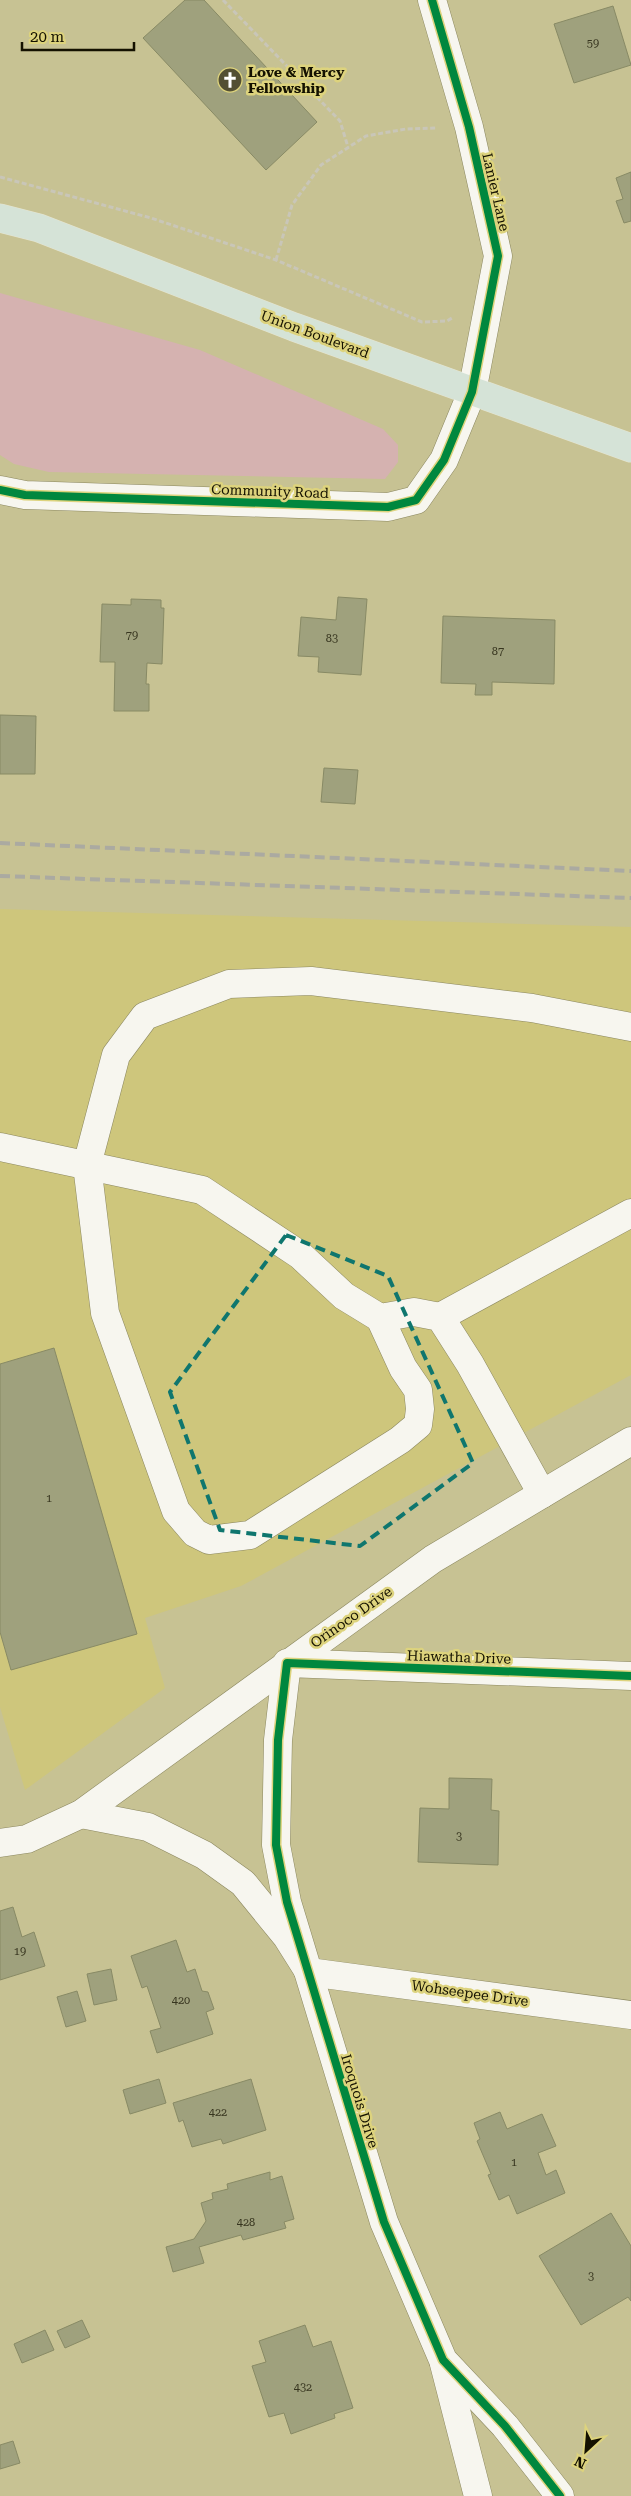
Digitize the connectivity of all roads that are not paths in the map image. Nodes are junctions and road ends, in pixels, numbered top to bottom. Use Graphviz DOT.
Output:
graph roads {
  1 [pos="432,0"];
  2 [pos="0,218"];
  3 [pos="472,392"];
  4 [pos="631,448"];
  5 [pos="0,490"];
  6 [pos="631,1027"];
  7 [pos="0,1147"];
  8 [pos="87,1165"];
  9 [pos="631,1213"];
  10 [pos="440,1317"];
  11 [pos="380,1318"];
  12 [pos="631,1441"];
  13 [pos="542,1494"];
  14 [pos="287,1664"];
  15 [pos="631,1676"];
  16 [pos="81,1814"];
  17 [pos="0,1843"];
  18 [pos="309,1972"];
  19 [pos="631,2015"];
  20 [pos="443,2360"];
  21 [pos="478,2496"];
  22 [pos="560,2496"];
  1 -- 3 [label="street, Lanier Lane"];
  2 -- 3 [label="main road, Union Boulevard"];
  3 -- 4 [label="main road, Union Boulevard"];
  3 -- 5 [label="street, Community Road"];
  6 -- 8 [label="street"];
  7 -- 8 [label="street"];
  8 -- 11 [label="street"];
  8 -- 11 [label="street"];
  9 -- 10 [label="street"];
  10 -- 11 [label="street"];
  10 -- 13 [label="street"];
  12 -- 13 [label="street, Orinoco Drive"];
  13 -- 14 [label="street, Orinoco Drive"];
  14 -- 15 [label="street, Hiawatha Drive"];
  14 -- 16 [label="street, Orinoco Drive"];
  14 -- 18 [label="street, Iroquois Drive"];
  16 -- 17 [label="street, Orinoco Drive"];
  16 -- 18 [label="street, Iroquois Drive"];
  18 -- 19 [label="street, Wohseepee Drive"];
  18 -- 20 [label="street, Iroquois Drive"];
  20 -- 21 [label="street"];
  20 -- 22 [label="street, Iroquois Drive"];
}
